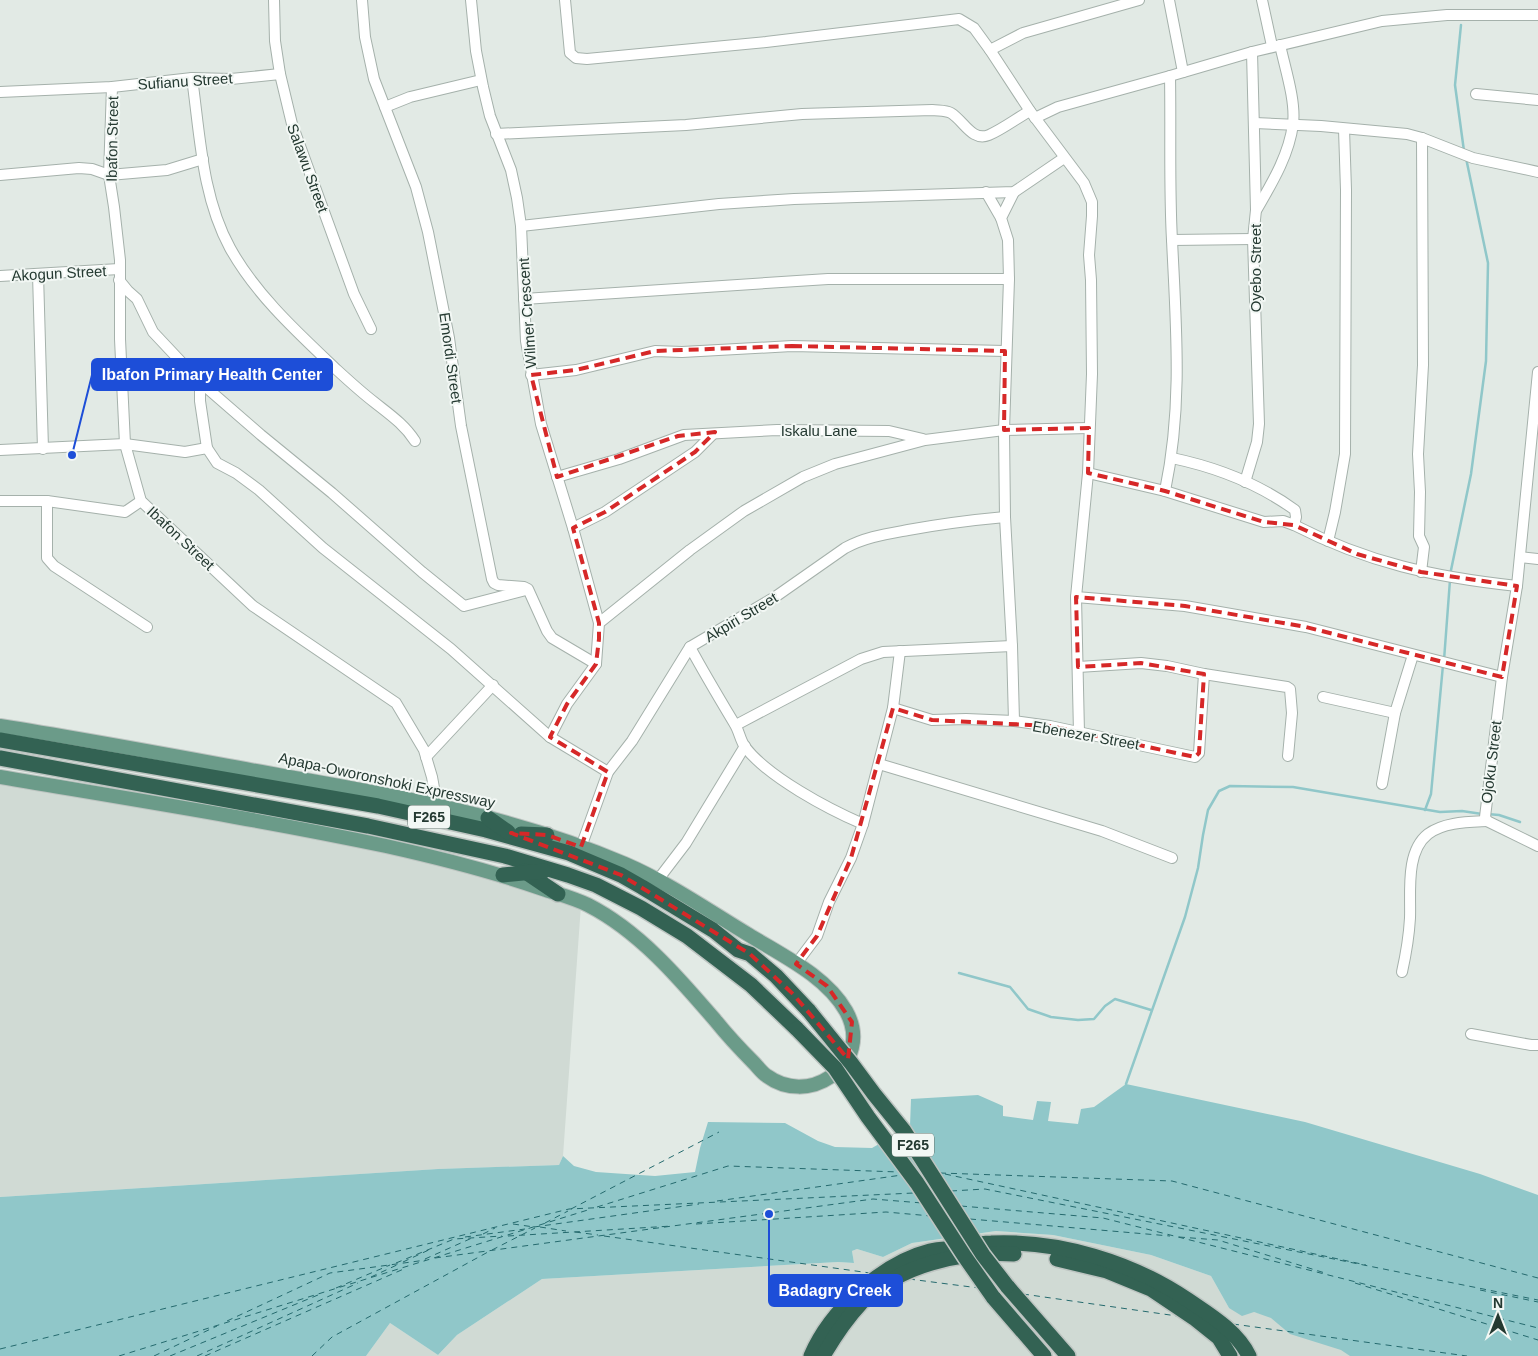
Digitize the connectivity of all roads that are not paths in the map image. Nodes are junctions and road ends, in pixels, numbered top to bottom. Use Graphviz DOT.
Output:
graph roads {
  1 [pos="274,0"];
  2 [pos="362,0"];
  3 [pos="470,0"];
  4 [pos="565,0"];
  5 [pos="1139,0"];
  6 [pos="1169,0"];
  7 [pos="1262,0"];
  8 [pos="1538,15"];
  9 [pos="1276,46"];
  10 [pos="990,50"];
  11 [pos="1252,52"];
  12 [pos="1183,72"];
  13 [pos="280,74"];
  14 [pos="1170,76"];
  15 [pos="192,78"];
  16 [pos="481,80"];
  17 [pos="112,87"];
  18 [pos="0,92"];
  19 [pos="1476,94"];
  20 [pos="1538,100"];
  21 [pos="385,107"];
  22 [pos="1032,114"];
  23 [pos="1255,123"];
  24 [pos="1293,124"];
  25 [pos="1344,129"];
  26 [pos="496,134"];
  27 [pos="1422,138"];
  28 [pos="1064,158"];
  29 [pos="203,159"];
  30 [pos="1538,172"];
  31 [pos="0,174"];
  32 [pos="108,175"];
  33 [pos="986,192"];
  34 [pos="1014,192"];
  35 [pos="1256,210"];
  36 [pos="1001,218"];
  37 [pos="521,226"];
  38 [pos="1253,239"];
  39 [pos="1172,240"];
  40 [pos="119,269"];
  41 [pos="38,274"];
  42 [pos="0,276"];
  43 [pos="1009,279"];
  44 [pos="119,280"];
  45 [pos="524,300"];
  46 [pos="371,329"];
  47 [pos="1006,351"];
  48 [pos="1538,372"];
  49 [pos="531,375"];
  50 [pos="200,382"];
  51 [pos="1089,428"];
  52 [pos="1004,430"];
  53 [pos="713,434"];
  54 [pos="925,440"];
  55 [pos="1534,440"];
  56 [pos="415,441"];
  57 [pos="125,444"];
  58 [pos="207,448"];
  59 [pos="43,449"];
  60 [pos="0,450"];
  61 [pos="1172,458"];
  62 [pos="1088,474"];
  63 [pos="558,477"];
  64 [pos="1245,482"];
  65 [pos="1165,491"];
  66 [pos="0,500"];
  67 [pos="47,500"];
  68 [pos="141,500"];
  69 [pos="1005,517"];
  70 [pos="1294,525"];
  71 [pos="573,528"];
  72 [pos="1328,541"];
  73 [pos="1520,557"];
  74 [pos="1538,559"];
  75 [pos="1421,572"];
  76 [pos="1517,586"];
  77 [pos="528,589"];
  78 [pos="1076,597"];
  79 [pos="599,623"];
  80 [pos="147,627"];
  81 [pos="1012,646"];
  82 [pos="690,647"];
  83 [pos="900,651"];
  84 [pos="1413,655"];
  85 [pos="596,664"];
  86 [pos="1078,667"];
  87 [pos="1204,674"];
  88 [pos="1502,677"];
  89 [pos="493,685"];
  90 [pos="1323,697"];
  91 [pos="892,708"];
  92 [pos="1395,713"];
  93 [pos="1014,721"];
  94 [pos="736,725"];
  95 [pos="0,726"];
  96 [pos="1080,733"];
  97 [pos="550,736"];
  98 [pos="0,740"];
  99 [pos="744,746"];
  100 [pos="426,756"];
  101 [pos="1288,756"];
  102 [pos="0,758"];
  103 [pos="879,764"];
  104 [pos="608,772"];
  105 [pos="0,777"];
  106 [pos="1382,784"];
  107 [pos="432,805"];
  108 [pos="1486,816"];
  109 [pos="487,824"];
  110 [pos="862,824"];
  111 [pos="543,840"];
  112 [pos="1538,846"];
  113 [pos="581,847"];
  114 [pos="505,856"];
  115 [pos="1172,858"];
  116 [pos="526,873"];
  117 [pos="503,875"];
  118 [pos="568,875"];
  119 [pos="657,881"];
  120 [pos="558,894"];
  121 [pos="796,964"];
  122 [pos="1402,972"];
  123 [pos="1471,1034"];
  124 [pos="1538,1045"];
  125 [pos="812,1356"];
  126 [pos="823,1356"];
  127 [pos="1044,1356"];
  128 [pos="1068,1356"];
  129 [pos="1230,1356"];
  130 [pos="1249,1356"];
  1 -- 13 [label="street, Salawu Street"];
  2 -- 21 [label="street, Emordi Street"];
  3 -- 16 [label="street, Wilmer Crescent"];
  4 -- 10 [label="street"];
  5 -- 10 [label="street"];
  6 -- 12 [label="street"];
  7 -- 9 [label="street"];
  8 -- 9 [label="street"];
  9 -- 11 [label="street"];
  9 -- 24 [label="street"];
  10 -- 22 [label="street"];
  11 -- 12 [label="street"];
  11 -- 23 [label="street, Oyebo Street"];
  12 -- 14 [label="street"];
  13 -- 15 [label="street, Sufianu Street"];
  13 -- 46 [label="street, Salawu Street"];
  14 -- 22 [label="street"];
  14 -- 39 [label="street"];
  15 -- 17 [label="street, Sufianu Street"];
  15 -- 29 [label="street"];
  16 -- 21 [label="street"];
  16 -- 26 [label="street, Wilmer Crescent"];
  17 -- 18 [label="street, Sufianu Street"];
  17 -- 32 [label="street, Ibafon Street"];
  19 -- 20 [label="street"];
  21 -- 77 [label="street, Emordi Street"];
  22 -- 26 [label="street"];
  22 -- 28 [label="street"];
  23 -- 24 [label="street"];
  23 -- 35 [label="street, Oyebo Street"];
  24 -- 25 [label="street"];
  24 -- 35 [label="street"];
  25 -- 27 [label="street"];
  25 -- 72 [label="street"];
  26 -- 37 [label="street, Wilmer Crescent"];
  27 -- 30 [label="street"];
  27 -- 75 [label="street"];
  28 -- 34 [label="street"];
  28 -- 51 [label="street"];
  29 -- 32 [label="street"];
  29 -- 56 [label="street"];
  31 -- 32 [label="street"];
  32 -- 40 [label="street, Ibafon Street"];
  33 -- 34 [label="street"];
  33 -- 36 [label="street"];
  33 -- 37 [label="street"];
  34 -- 36 [label="street"];
  35 -- 38 [label="street, Oyebo Street"];
  36 -- 43 [label="street"];
  37 -- 45 [label="street, Wilmer Crescent"];
  38 -- 39 [label="street"];
  38 -- 64 [label="street, Oyebo Street"];
  39 -- 61 [label="street"];
  40 -- 41 [label="street, Akogun Street"];
  40 -- 44 [label="street, Ibafon Street"];
  41 -- 42 [label="street, Akogun Street"];
  41 -- 59 [label="street"];
  43 -- 45 [label="street"];
  43 -- 47 [label="street"];
  44 -- 50 [label="street"];
  44 -- 57 [label="street, Ibafon Street"];
  45 -- 49 [label="street, Wilmer Crescent"];
  47 -- 49 [label="street"];
  47 -- 52 [label="street"];
  48 -- 55 [label="street, Ojoku Street"];
  49 -- 63 [label="street, Wilmer Crescent"];
  50 -- 58 [label="street"];
  50 -- 77 [label="street"];
  51 -- 52 [label="street"];
  51 -- 62 [label="street"];
  52 -- 54 [label="street"];
  52 -- 69 [label="street"];
  53 -- 54 [label="street, Iskalu Lane"];
  53 -- 63 [label="street, Iskalu Lane"];
  53 -- 71 [label="street"];
  54 -- 79 [label="street"];
  55 -- 73 [label="street, Ojoku Street"];
  57 -- 58 [label="street"];
  57 -- 59 [label="street"];
  57 -- 68 [label="street, Ibafon Street"];
  58 -- 89 [label="street"];
  59 -- 60 [label="street"];
  61 -- 64 [label="street"];
  61 -- 65 [label="street"];
  62 -- 65 [label="street"];
  62 -- 78 [label="street"];
  63 -- 71 [label="street, Wilmer Crescent"];
  64 -- 70 [label="street"];
  65 -- 70 [label="street"];
  66 -- 67 [label="street"];
  67 -- 68 [label="street"];
  67 -- 80 [label="street"];
  68 -- 100 [label="street, Ibafon Street"];
  69 -- 81 [label="street"];
  69 -- 82 [label="street, Akpiri Street"];
  70 -- 72 [label="street"];
  71 -- 79 [label="street, Wilmer Crescent"];
  72 -- 75 [label="street"];
  73 -- 74 [label="street"];
  73 -- 76 [label="street, Ojoku Street"];
  75 -- 76 [label="street"];
  76 -- 88 [label="street, Ojoku Street"];
  77 -- 85 [label="street"];
  78 -- 84 [label="street"];
  78 -- 86 [label="street"];
  79 -- 85 [label="street, Wilmer Crescent"];
  81 -- 83 [label="street"];
  81 -- 93 [label="street"];
  82 -- 94 [label="street"];
  82 -- 104 [label="street, Akpiri Street"];
  83 -- 91 [label="street"];
  83 -- 94 [label="street"];
  84 -- 88 [label="street"];
  84 -- 92 [label="street"];
  85 -- 97 [label="street"];
  86 -- 87 [label="street"];
  86 -- 96 [label="street"];
  87 -- 96 [label="street, Ebenezer Street"];
  87 -- 101 [label="street"];
  88 -- 108 [label="street, Ojoku Street"];
  89 -- 97 [label="street"];
  89 -- 100 [label="street"];
  90 -- 92 [label="street"];
  91 -- 93 [label="street, Ebenezer Street"];
  91 -- 103 [label="street"];
  92 -- 106 [label="street"];
  93 -- 96 [label="street, Ebenezer Street"];
  94 -- 99 [label="street"];
  95 -- 107 [label="main road, Apapa-Oworonshoki Expressway"];
  97 -- 104 [label="street"];
  98 -- 109 [label="highway, Apapa-Oworonshoki Expressway / F265"];
  99 -- 110 [label="street"];
  99 -- 119 [label="street"];
  100 -- 107 [label="street, Ibafon Street"];
  102 -- 114 [label="highway, F265"];
  103 -- 110 [label="street"];
  103 -- 115 [label="street"];
  104 -- 113 [label="street, Akpiri Street"];
  105 -- 117 [label="main road, Apapa-Oworonshoki Expressway"];
  107 -- 109 [label="main road, Apapa-Oworonshoki Expressway"];
  108 -- 112 [label="street, Ojoku Street"];
  108 -- 122 [label="street"];
  109 -- 111 [label="highway, Apapa-Oworonshoki Expressway / F265"];
  109 -- 111 [label="highway"];
  110 -- 121 [label="street"];
  111 -- 113 [label="main road, Apapa-Oworonshoki Expressway"];
  111 -- 128 [label="highway, Apapa-Oworonshoki Expressway / F265, bridge"];
  113 -- 119 [label="main road, Apapa-Oworonshoki Expressway"];
  114 -- 116 [label="highway"];
  114 -- 118 [label="highway, F265"];
  116 -- 117 [label="highway"];
  116 -- 118 [label="highway"];
  116 -- 120 [label="highway"];
  117 -- 120 [label="main road, Apapa-Oworonshoki Expressway"];
  118 -- 127 [label="highway, F265, bridge"];
  119 -- 121 [label="main road, Apapa-Oworonshoki Expressway"];
  120 -- 121 [label="main road, Apapa-Oworonshoki Expressway"];
  123 -- 124 [label="street"];
  125 -- 130 [label="highway"];
  126 -- 129 [label="highway"];
}
